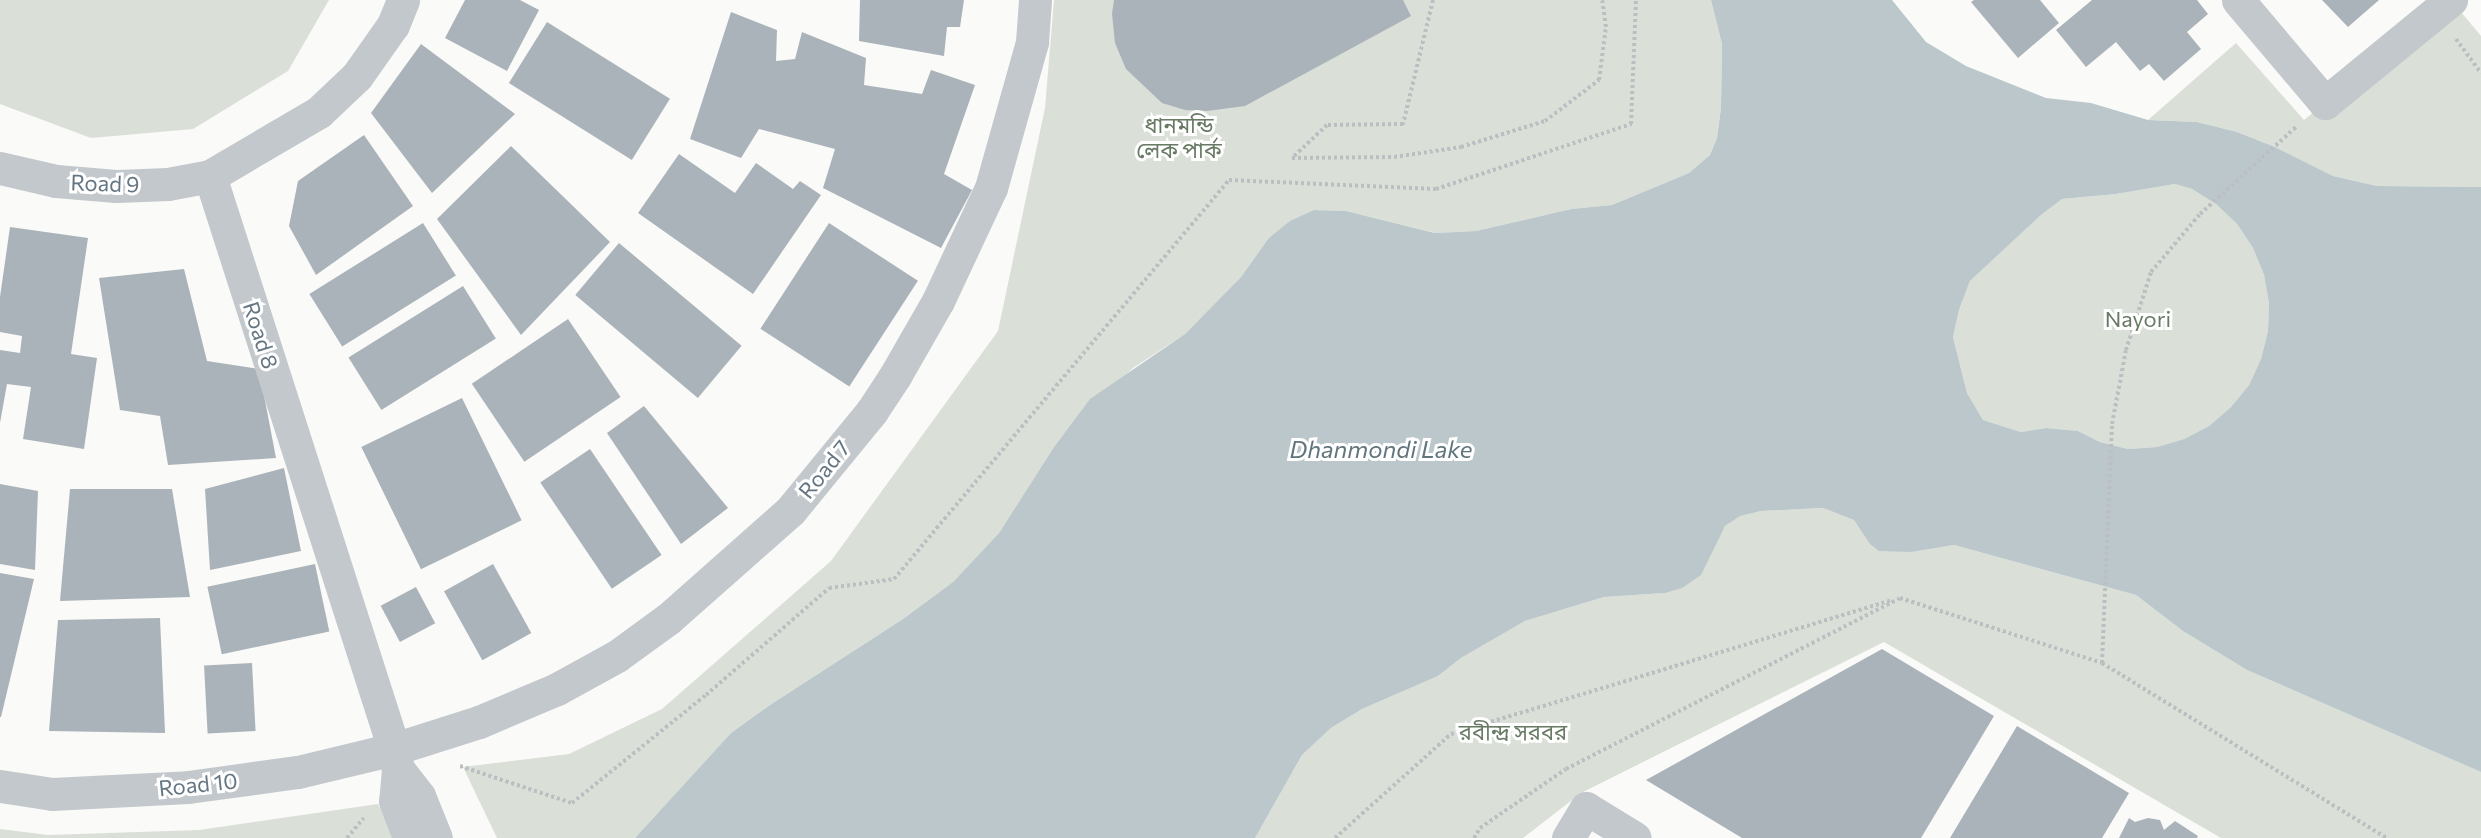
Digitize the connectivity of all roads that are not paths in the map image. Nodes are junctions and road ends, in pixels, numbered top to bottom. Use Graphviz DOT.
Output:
graph roads {
  1 [pos="403,0"];
  2 [pos="1035,0"];
  3 [pos="2238,0"];
  4 [pos="2451,0"];
  5 [pos="0,168"];
  6 [pos="210,176"];
  7 [pos="396,759"];
  8 [pos="0,786"];
  9 [pos="407,799"];
  10 [pos="409,838"];
  11 [pos="436,838"];
  12 [pos="1568,838"];
  13 [pos="1635,838"];
  1 -- 6 [label="street"];
  2 -- 7 [label="street, Road 7"];
  3 -- 4 [label="street"];
  5 -- 6 [label="street, Road 9"];
  6 -- 7 [label="street, Road 8"];
  7 -- 8 [label="street, Road 10"];
  7 -- 9 [label="street"];
  9 -- 10 [label="street"];
  9 -- 11 [label="street"];
  12 -- 13 [label="street"];
}
